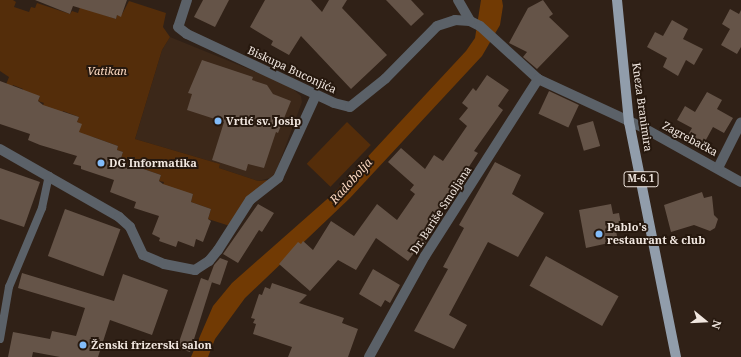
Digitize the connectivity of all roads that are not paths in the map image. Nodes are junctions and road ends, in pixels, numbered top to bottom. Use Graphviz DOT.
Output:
graph roads {
  1 [pos="187,0"];
  2 [pos="458,0"];
  3 [pos="617,0"];
  4 [pos="470,21"];
  5 [pos="538,79"];
  6 [pos="316,94"];
  7 [pos="629,122"];
  8 [pos="741,122"];
  9 [pos="0,149"];
  10 [pos="718,168"];
  11 [pos="49,176"];
  12 [pos="741,182"];
  13 [pos="0,338"];
  14 [pos="369,357"];
  15 [pos="676,357"];
  1 -- 6 [label="street, Biskupa Buconjića"];
  2 -- 4 [label="street"];
  3 -- 7 [label="main road, Kneza Branimira / M-6.1"];
  4 -- 5 [label="street"];
  4 -- 6 [label="street, Biskupa Buconjića"];
  5 -- 7 [label="street"];
  5 -- 14 [label="street, Dr. Bariše Smoljana"];
  6 -- 11 [label="street"];
  7 -- 10 [label="street, Zagrebačka"];
  7 -- 15 [label="main road, Kneza Branimira / M-6.1"];
  8 -- 10 [label="street, Zagrebačka"];
  9 -- 11 [label="street"];
  10 -- 12 [label="street, Zagrebačka"];
  11 -- 13 [label="lane"];
}
